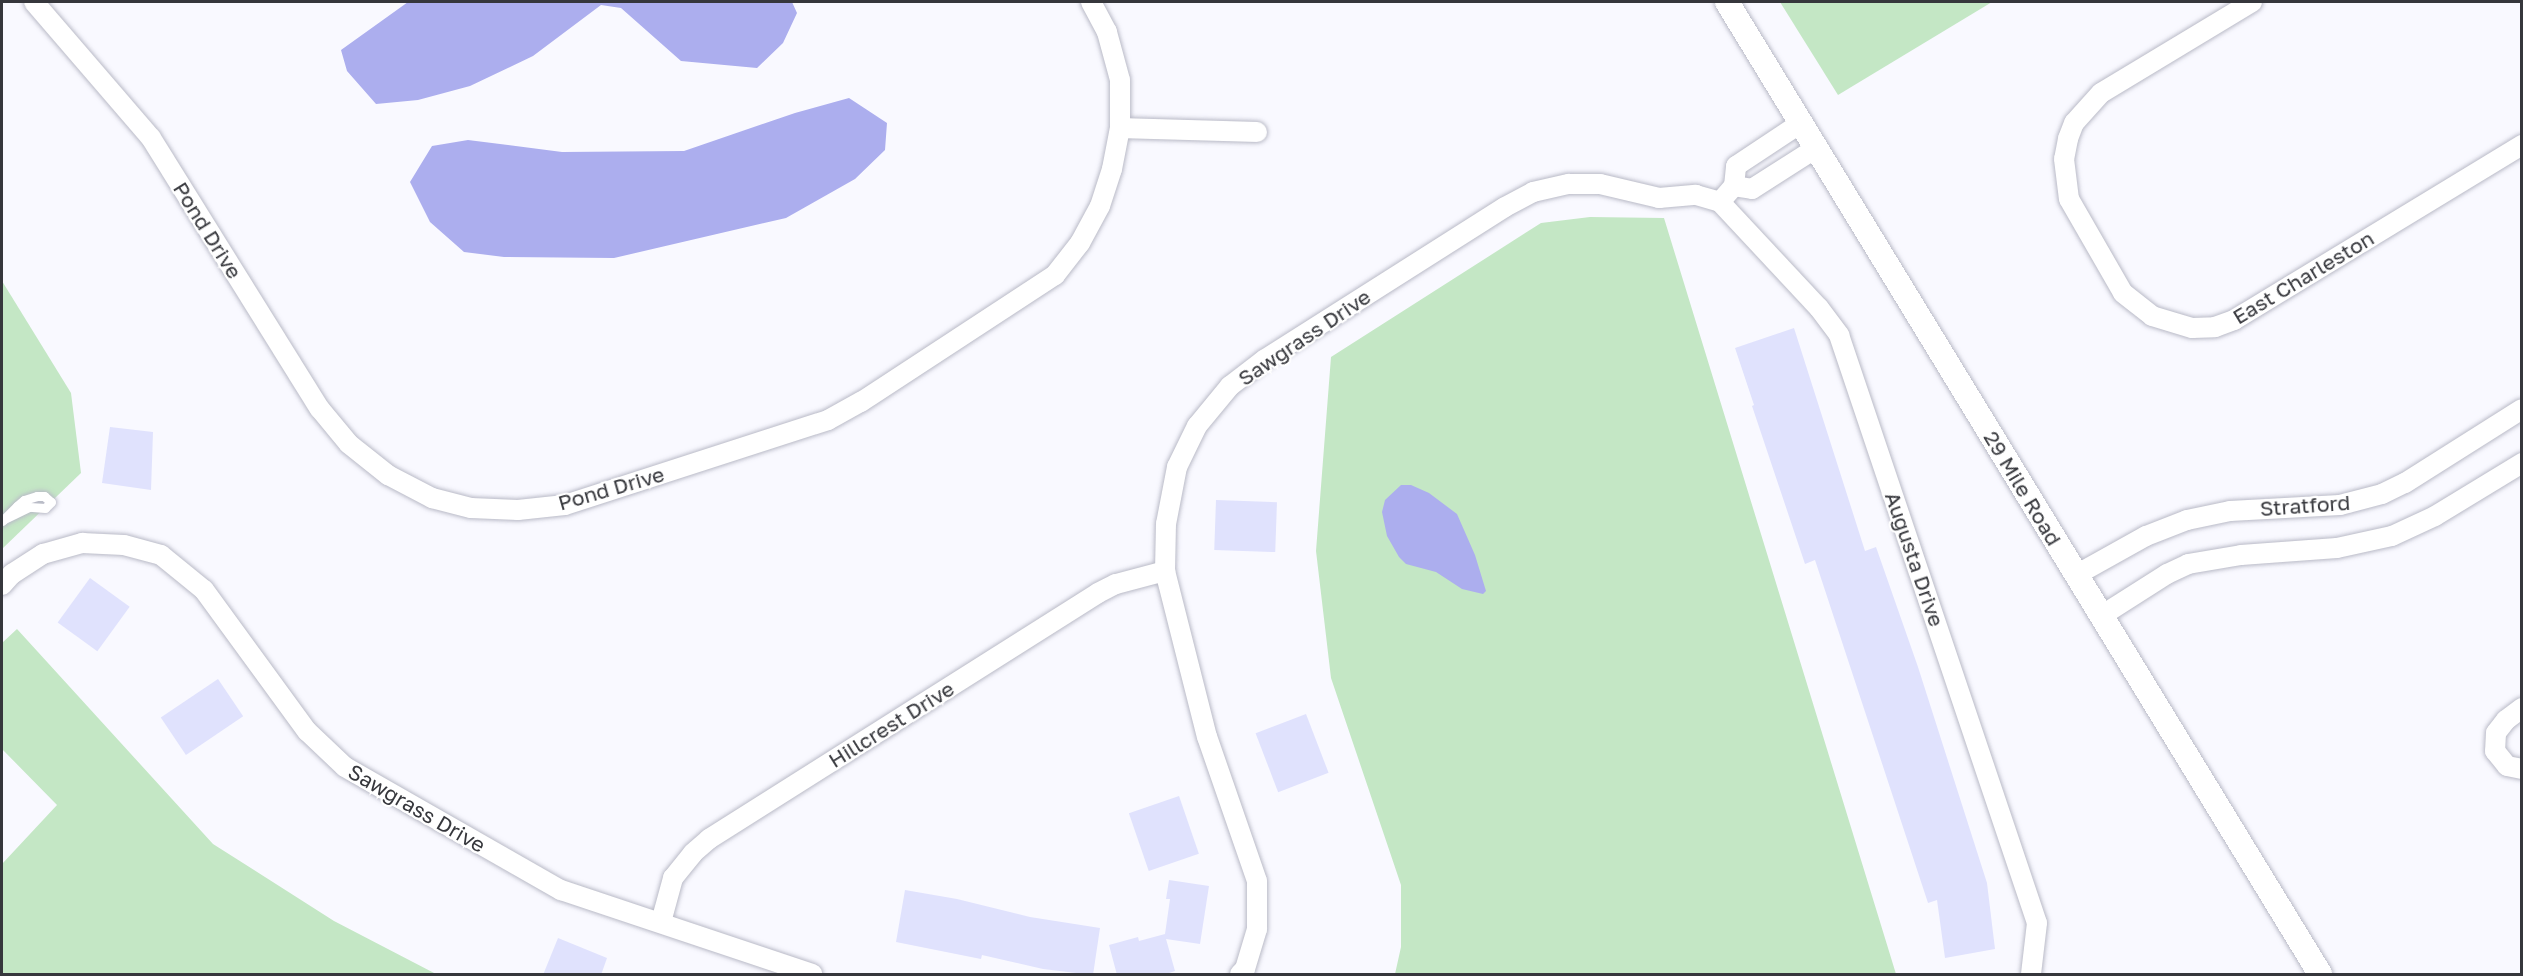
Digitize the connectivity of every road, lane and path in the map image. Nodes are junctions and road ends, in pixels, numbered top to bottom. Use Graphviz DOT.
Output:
graph roads {
  1 [pos="34,2"];
  2 [pos="1092,2"];
  3 [pos="1727,2"];
  4 [pos="2252,2"];
  5 [pos="1801,123"];
  6 [pos="1120,128"];
  7 [pos="1257,132"];
  8 [pos="2522,145"];
  9 [pos="1816,148"];
  10 [pos="1734,186"];
  11 [pos="1720,202"];
  12 [pos="2522,409"];
  13 [pos="2522,463"];
  14 [pos="1165,571"];
  15 [pos="2076,575"];
  16 [pos="2,585"];
  17 [pos="2101,616"];
  18 [pos="2522,708"];
  19 [pos="2522,769"];
  20 [pos="661,922"];
  21 [pos="812,975"];
  22 [pos="1240,975"];
  23 [pos="2031,975"];
  24 [pos="2320,975"];
  1 -- 6 [label="street, Pond Drive"];
  2 -- 6 [label="street, Pond Drive"];
  3 -- 5 [label="street, 29 Mile Road"];
  4 -- 8 [label="street, East Charleston"];
  5 -- 9 [label="street, 29 Mile Road"];
  5 -- 10 [label="street"];
  6 -- 7 [label="street"];
  9 -- 10 [label="street"];
  9 -- 15 [label="street, 29 Mile Road"];
  10 -- 11 [label="street"];
  11 -- 14 [label="street, Sawgrass Drive"];
  11 -- 23 [label="street, Augusta Drive"];
  12 -- 15 [label="street, Stratford"];
  13 -- 17 [label="street"];
  14 -- 20 [label="street, Hillcrest Drive"];
  14 -- 22 [label="street, Sawgrass Drive"];
  15 -- 17 [label="street, 29 Mile Road"];
  16 -- 20 [label="street, Sawgrass Drive"];
  17 -- 24 [label="street, 29 Mile Road"];
  18 -- 19 [label="street"];
  20 -- 21 [label="street, Sawgrass Drive"];
}
